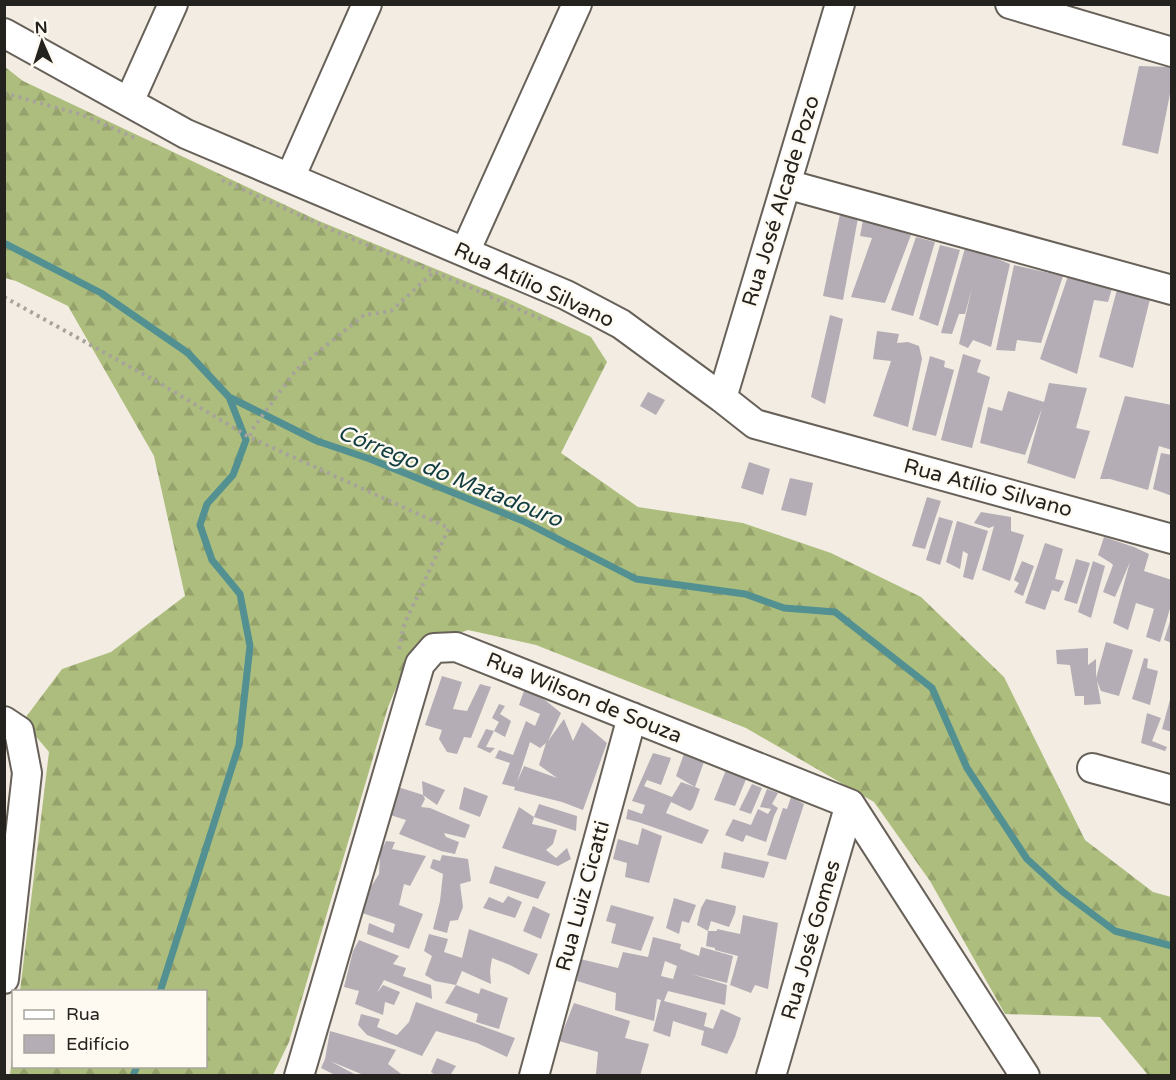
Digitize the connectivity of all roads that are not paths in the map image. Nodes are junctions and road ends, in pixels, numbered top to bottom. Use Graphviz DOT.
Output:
graph roads {
  1 [pos="173,4"];
  2 [pos="367,4"];
  3 [pos="577,4"];
  4 [pos="840,4"];
  5 [pos="1010,4"];
  6 [pos="4,33"];
  7 [pos="1172,52"];
  8 [pos="129,102"];
  9 [pos="290,178"];
  10 [pos="786,184"];
  11 [pos="465,252"];
  12 [pos="1172,290"];
  13 [pos="722,398"];
  14 [pos="1172,539"];
  15 [pos="632,717"];
  16 [pos="4,721"];
  17 [pos="1092,768"];
  18 [pos="1172,790"];
  19 [pos="850,804"];
  20 [pos="6,939"];
  21 [pos="4,979"];
  22 [pos="299,1076"];
  23 [pos="534,1076"];
  24 [pos="771,1076"];
  25 [pos="1025,1076"];
  1 -- 8 [label="street"];
  2 -- 9 [label="street"];
  3 -- 11 [label="street"];
  4 -- 10 [label="street, Rua José Alcade Pozo"];
  5 -- 7 [label="street"];
  6 -- 8 [label="street, Rua Atílio Silvano"];
  8 -- 9 [label="street, Rua Atílio Silvano"];
  9 -- 11 [label="street, Rua Atílio Silvano"];
  10 -- 12 [label="street"];
  10 -- 13 [label="street, Rua José Alcade Pozo"];
  11 -- 13 [label="street, Rua Atílio Silvano"];
  13 -- 14 [label="street, Rua Atílio Silvano"];
  15 -- 19 [label="street, Rua Wilson de Souza"];
  15 -- 22 [label="street, Rua Wilson de Souza"];
  15 -- 23 [label="street, Rua Luiz Cicatti"];
  16 -- 20 [label="street"];
  17 -- 18 [label="street"];
  19 -- 24 [label="street, Rua José Gomes"];
  19 -- 25 [label="street"];
  20 -- 21 [label="street"];
}
